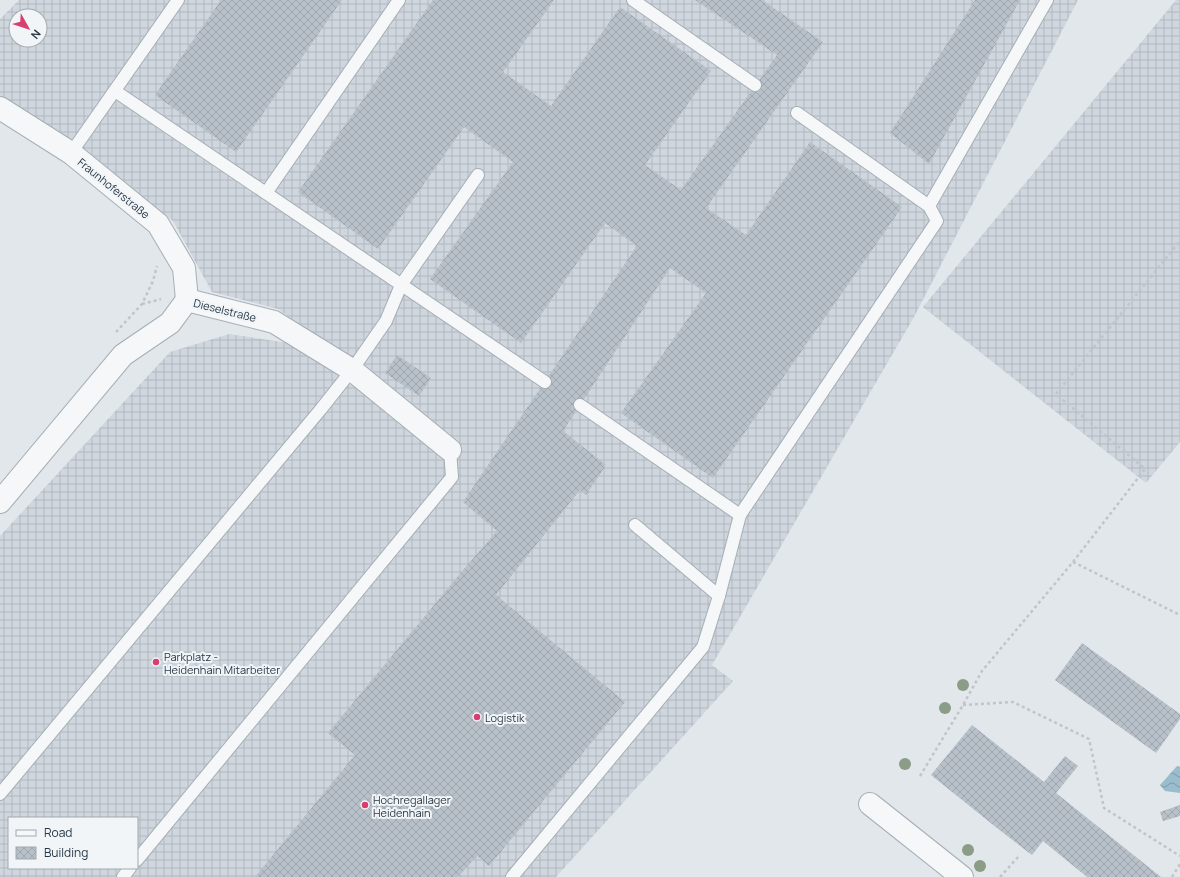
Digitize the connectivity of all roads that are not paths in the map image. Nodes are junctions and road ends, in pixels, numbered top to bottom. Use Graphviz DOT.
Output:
graph roads {
  1 [pos="178,0"];
  2 [pos="399,0"];
  3 [pos="633,0"];
  4 [pos="1047,0"];
  5 [pos="756,85"];
  6 [pos="116,91"];
  7 [pos="0,108"];
  8 [pos="797,113"];
  9 [pos="71,154"];
  10 [pos="478,175"];
  11 [pos="266,193"];
  12 [pos="929,206"];
  13 [pos="401,285"];
  14 [pos="187,300"];
  15 [pos="352,370"];
  16 [pos="545,382"];
  17 [pos="580,406"];
  18 [pos="450,450"];
  19 [pos="0,502"];
  20 [pos="740,515"];
  21 [pos="635,525"];
  22 [pos="719,596"];
  23 [pos="0,794"];
  24 [pos="870,804"];
  25 [pos="138,859"];
  26 [pos="129,869"];
  27 [pos="123,877"];
  28 [pos="512,877"];
  29 [pos="962,877"];
  1 -- 6 [label="lane"];
  2 -- 11 [label="lane"];
  3 -- 5 [label="lane"];
  4 -- 12 [label="lane"];
  6 -- 9 [label="lane"];
  6 -- 11 [label="lane"];
  7 -- 9 [label="street, Fraunhoferstraße"];
  8 -- 12 [label="lane"];
  9 -- 14 [label="street, Fraunhoferstraße"];
  10 -- 13 [label="lane"];
  11 -- 13 [label="lane"];
  12 -- 20 [label="lane"];
  13 -- 15 [label="lane"];
  13 -- 16 [label="lane"];
  14 -- 15 [label="street, Dieselstraße"];
  14 -- 19 [label="street, Dieselstraße"];
  15 -- 18 [label="street, Dieselstraße"];
  15 -- 23 [label="lane"];
  17 -- 20 [label="lane"];
  18 -- 25 [label="lane"];
  20 -- 22 [label="lane"];
  21 -- 22 [label="lane"];
  22 -- 28 [label="lane"];
  24 -- 29 [label="street"];
  26 -- 27 [label="lane"];
}
